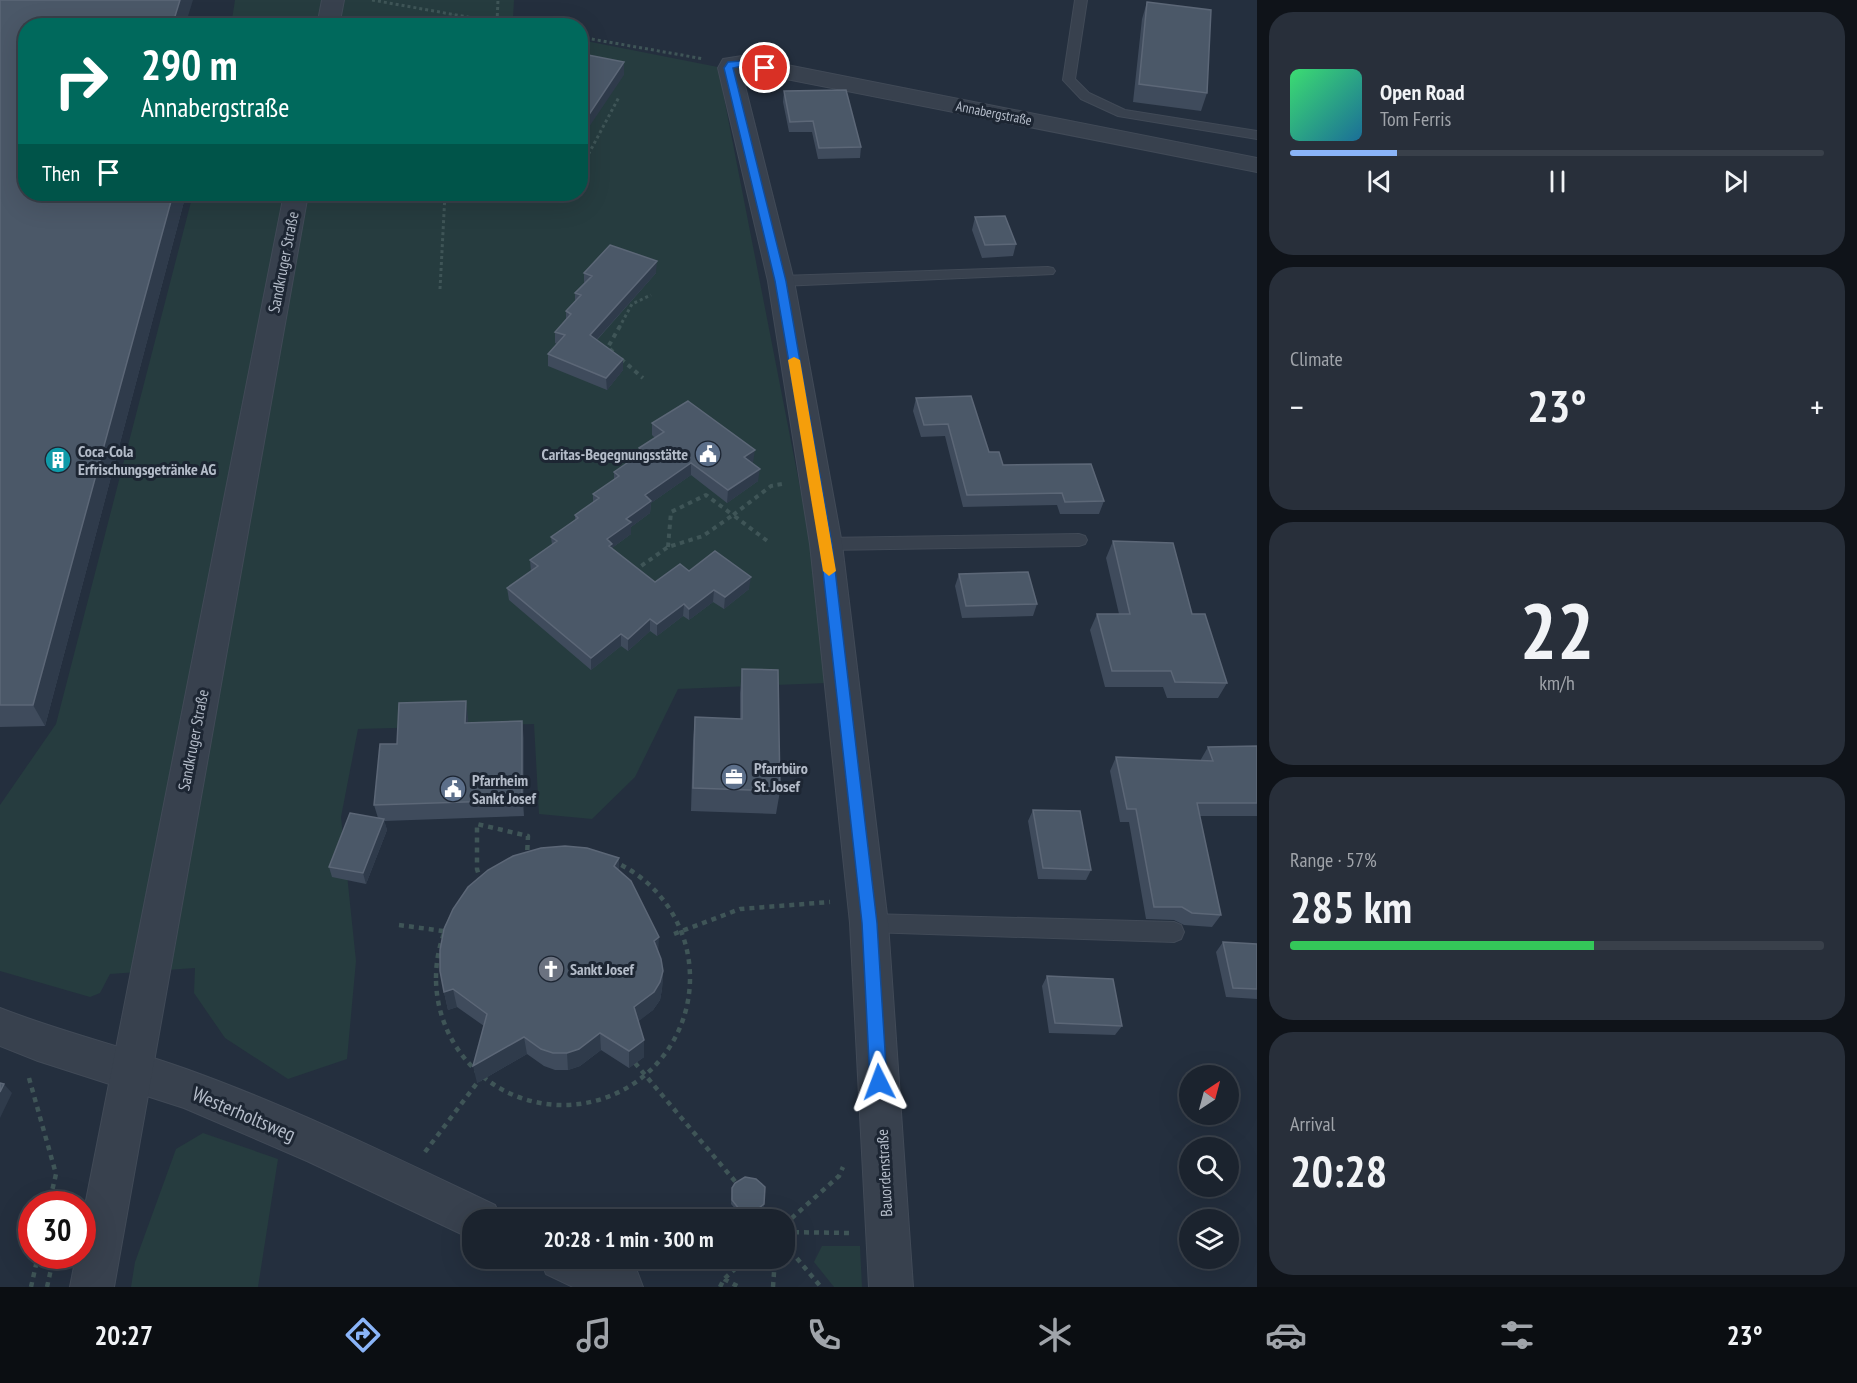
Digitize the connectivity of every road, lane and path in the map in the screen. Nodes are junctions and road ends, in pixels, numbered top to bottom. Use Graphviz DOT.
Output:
graph roads {
  1 [pos="333,0"];
  2 [pos="372,0"];
  3 [pos="498,0"];
  4 [pos="1081,0"];
  5 [pos="453,14"];
  6 [pos="330,18"];
  7 [pos="453,18"];
  8 [pos="475,18"];
  9 [pos="497,18"];
  10 [pos="588,38"];
  11 [pos="731,64"];
  12 [pos="619,97"];
  13 [pos="1257,135"];
  14 [pos="588,155"];
  15 [pos="1257,165"];
  16 [pos="295,201"];
  17 [pos="445,201"];
  18 [pos="1048,271"];
  19 [pos="781,281"];
  20 [pos="440,289"];
  21 [pos="651,295"];
  22 [pos="643,378"];
  23 [pos="783,472"];
  24 [pos="733,515"];
  25 [pos="1079,540"];
  26 [pos="770,543"];
  27 [pos="826,544"];
  28 [pos="668,547"];
  29 [pos="633,572"];
  30 [pos="527,860"];
  31 [pos="481,882"];
  32 [pos="827,891"];
  33 [pos="828,903"];
  34 [pos="868,912"];
  35 [pos="399,925"];
  36 [pos="443,930"];
  37 [pos="686,930"];
  38 [pos="1174,932"];
  39 [pos="674,934"];
  40 [pos="0,1027"];
  41 [pos="38,1042"];
  42 [pos="635,1063"];
  43 [pos="486,1072"];
  44 [pos="132,1073"];
  45 [pos="644,1073"];
  46 [pos="481,1078"];
  47 [pos="853,1170"];
  48 [pos="406,1184"];
  49 [pos="52,1191"];
  50 [pos="744,1192"];
  51 [pos="751,1201"];
  52 [pos="757,1209"];
  53 [pos="462,1211"];
  54 [pos="795,1215"];
  55 [pos="795,1233"];
  56 [pos="854,1233"];
  57 [pos="795,1256"];
  58 [pos="35,1269"];
  59 [pos="51,1269"];
  60 [pos="584,1269"];
  61 [pos="735,1269"];
  62 [pos="774,1269"];
  63 [pos="724,1279"];
  64 [pos="31,1287"];
  65 [pos="47,1287"];
  66 [pos="92,1287"];
  67 [pos="621,1287"];
  68 [pos="720,1287"];
  69 [pos="739,1287"];
  70 [pos="773,1287"];
  71 [pos="821,1287"];
  72 [pos="891,1287"];
  1 -- 6 [label="street"];
  2 -- 5 [label="path"];
  3 -- 9 [label="path"];
  4 -- 13 [label="lane"];
  5 -- 7 [label="path"];
  5 -- 8 [label="path"];
  10 -- 11 [label="path"];
  11 -- 15 [label="street, Annabergstraße"];
  11 -- 19 [label="street, Bauordenstraße"];
  12 -- 14 [label="path"];
  16 -- 44 [label="street, Sandkruger Straße"];
  17 -- 20 [label="path"];
  18 -- 19 [label="lane"];
  19 -- 27 [label="street, Bauordenstraße"];
  21 -- 22 [label="path"];
  23 -- 24 [label="path"];
  24 -- 26 [label="path"];
  24 -- 28 [label="path"];
  24 -- 28 [label="path"];
  25 -- 27 [label="lane"];
  27 -- 34 [label="street, Bauordenstraße"];
  28 -- 29 [label="path"];
  30 -- 31 [label="path"];
  30 -- 31 [label="path"];
  30 -- 37 [label="path"];
  31 -- 36 [label="path"];
  32 -- 33 [label="path"];
  33 -- 34 [label="path"];
  33 -- 37 [label="path"];
  34 -- 38 [label="lane"];
  34 -- 72 [label="street, Bauordenstraße"];
  35 -- 36 [label="path"];
  36 -- 46 [label="path"];
  37 -- 39 [label="path"];
  37 -- 45 [label="path"];
  40 -- 41 [label="street, Westerholtsweg"];
  41 -- 44 [label="street, Westerholtsweg"];
  41 -- 49 [label="path"];
  42 -- 45 [label="path"];
  43 -- 46 [label="path"];
  44 -- 48 [label="street, Westerholtsweg"];
  44 -- 66 [label="street, Sandkruger Straße"];
  45 -- 46 [label="path"];
  45 -- 50 [label="path"];
  46 -- 48 [label="path"];
  47 -- 54 [label="path"];
  48 -- 53 [label="street, Westerholtsweg"];
  51 -- 52 [label="path"];
  55 -- 56 [label="path"];
  57 -- 71 [label="path"];
  58 -- 64 [label="path"];
  59 -- 65 [label="path"];
  60 -- 67 [label="street"];
  61 -- 63 [label="path"];
  62 -- 70 [label="path"];
  63 -- 68 [label="path"];
  63 -- 69 [label="path"];
}
